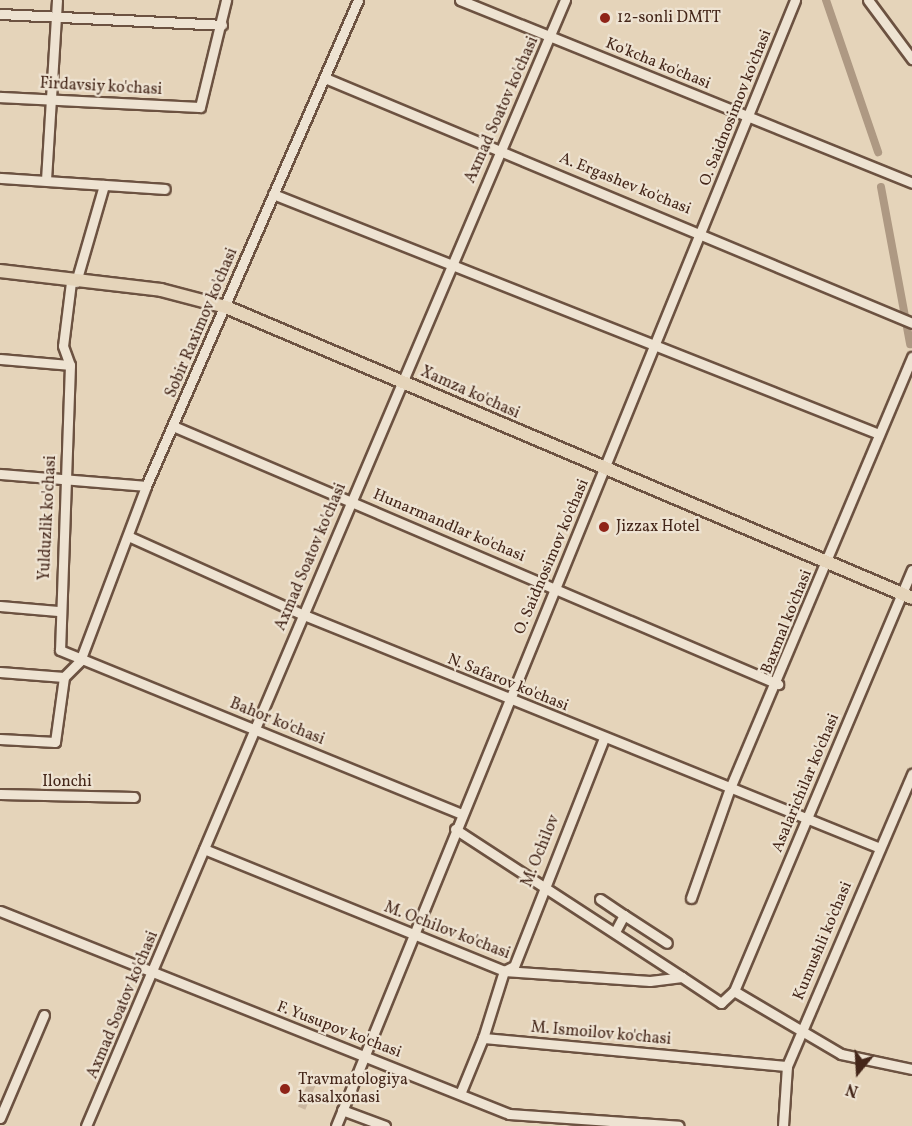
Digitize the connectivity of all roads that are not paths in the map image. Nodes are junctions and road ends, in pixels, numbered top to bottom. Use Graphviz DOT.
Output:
graph roads {
  1 [pos="57,0"];
  2 [pos="226,0"];
  3 [pos="358,0"];
  4 [pos="460,0"];
  5 [pos="564,0"];
  6 [pos="795,0"];
  7 [pos="868,0"];
  8 [pos="0,14"];
  9 [pos="56,17"];
  10 [pos="222,25"];
  11 [pos="551,37"];
  12 [pos="912,59"];
  13 [pos="325,78"];
  14 [pos="0,97"];
  15 [pos="51,100"];
  16 [pos="749,117"];
  17 [pos="500,149"];
  18 [pos="0,178"];
  19 [pos="46,180"];
  20 [pos="912,183"];
  21 [pos="104,184"];
  22 [pos="165,189"];
  23 [pos="273,194"];
  24 [pos="703,232"];
  25 [pos="453,263"];
  26 [pos="0,271"];
  27 [pos="74,282"];
  28 [pos="226,307"];
  29 [pos="907,321"];
  30 [pos="656,345"];
  31 [pos="912,357"];
  32 [pos="0,359"];
  33 [pos="70,365"];
  34 [pos="402,382"];
  35 [pos="173,426"];
  36 [pos="879,434"];
  37 [pos="605,470"];
  38 [pos="0,474"];
  39 [pos="66,478"];
  40 [pos="146,486"];
  41 [pos="351,501"];
  42 [pos="128,536"];
  43 [pos="827,563"];
  44 [pos="912,570"];
  45 [pos="557,588"];
  46 [pos="907,596"];
  47 [pos="0,606"];
  48 [pos="58,611"];
  49 [pos="304,615"];
  50 [pos="80,661"];
  51 [pos="0,672"];
  52 [pos="64,677"];
  53 [pos="778,684"];
  54 [pos="508,699"];
  55 [pos="256,729"];
  56 [pos="604,738"];
  57 [pos="0,739"];
  58 [pos="912,774"];
  59 [pos="730,788"];
  60 [pos="0,794"];
  61 [pos="134,797"];
  62 [pos="461,814"];
  63 [pos="807,819"];
  64 [pos="455,829"];
  65 [pos="879,848"];
  66 [pos="204,849"];
  67 [pos="544,882"];
  68 [pos="691,898"];
  69 [pos="600,899"];
  70 [pos="0,911"];
  71 [pos="624,915"];
  72 [pos="616,930"];
  73 [pos="413,936"];
  74 [pos="667,943"];
  75 [pos="504,971"];
  76 [pos="153,974"];
  77 [pos="682,977"];
  78 [pos="734,991"];
  79 [pos="44,1015"];
  80 [pos="799,1034"];
  81 [pos="483,1038"];
  82 [pos="365,1055"];
  83 [pos="787,1065"];
  84 [pos="912,1069"];
  85 [pos="460,1094"];
  86 [pos="342,1110"];
  87 [pos="509,1114"];
  88 [pos="0,1118"];
  89 [pos="86,1126"];
  90 [pos="336,1126"];
  91 [pos="385,1126"];
  92 [pos="508,1126"];
  93 [pos="679,1126"];
  94 [pos="783,1126"];
  1 -- 9 [label="street"];
  2 -- 10 [label="street"];
  3 -- 13 [label="street, Sobir Raximov ko'chasi"];
  4 -- 11 [label="street, Ko'kcha ko'chasi"];
  5 -- 11 [label="street, Axmad Soatov ko'chasi"];
  6 -- 16 [label="street, O. Saidnosimov ko'chasi"];
  7 -- 12 [label="street"];
  8 -- 9 [label="street"];
  9 -- 10 [label="street"];
  9 -- 15 [label="street"];
  10 -- 15 [label="street, Firdavsiy ko'chasi"];
  11 -- 16 [label="street, Ko'kcha ko'chasi"];
  11 -- 17 [label="street, Axmad Soatov ko'chasi"];
  13 -- 17 [label="street, A. Ergashev ko'chasi"];
  13 -- 23 [label="street, Sobir Raximov ko'chasi"];
  14 -- 15 [label="street, Firdavsiy ko'chasi"];
  15 -- 19 [label="street"];
  16 -- 20 [label="street, Ko'kcha ko'chasi"];
  16 -- 24 [label="street, O. Saidnosimov ko'chasi"];
  17 -- 24 [label="street, A. Ergashev ko'chasi"];
  17 -- 25 [label="street, Axmad Soatov ko'chasi"];
  18 -- 19 [label="street"];
  19 -- 21 [label="street"];
  21 -- 22 [label="street"];
  21 -- 27 [label="street, Yulduzlik ko'chasi"];
  23 -- 25 [label="street"];
  23 -- 28 [label="street, Sobir Raximov ko'chasi"];
  24 -- 29 [label="street, A. Ergashev ko'chasi"];
  24 -- 30 [label="street, O. Saidnosimov ko'chasi"];
  25 -- 30 [label="street"];
  25 -- 34 [label="street, Axmad Soatov ko'chasi"];
  26 -- 27 [label="main road, Xamza ko'chasi"];
  27 -- 28 [label="main road, Xamza ko'chasi"];
  27 -- 33 [label="street, Yulduzlik ko'chasi"];
  28 -- 34 [label="main road, Xamza ko'chasi"];
  28 -- 35 [label="street, Sobir Raximov ko'chasi"];
  30 -- 36 [label="street"];
  30 -- 37 [label="street, O. Saidnosimov ko'chasi"];
  31 -- 36 [label="street, Baxmal ko'chasi"];
  32 -- 33 [label="street"];
  33 -- 39 [label="street, Yulduzlik ko'chasi"];
  34 -- 37 [label="main road, Xamza ko'chasi"];
  34 -- 41 [label="street, Axmad Soatov ko'chasi"];
  35 -- 40 [label="street, Sobir Raximov ko'chasi"];
  35 -- 41 [label="street, Hunarmandlar ko'chasi"];
  36 -- 43 [label="street, Baxmal ko'chasi"];
  37 -- 43 [label="main road, Xamza ko'chasi"];
  37 -- 45 [label="street, O. Saidnosimov ko'chasi"];
  38 -- 39 [label="street"];
  39 -- 40 [label="street"];
  39 -- 48 [label="street, Yulduzlik ko'chasi"];
  40 -- 42 [label="street, Sobir Raximov ko'chasi"];
  41 -- 45 [label="street, Hunarmandlar ko'chasi"];
  41 -- 49 [label="street, Axmad Soatov ko'chasi"];
  42 -- 49 [label="street, N. Safarov ko'chasi"];
  42 -- 50 [label="street, Sobir Raximov ko'chasi"];
  43 -- 46 [label="main road, Xamza ko'chasi"];
  43 -- 53 [label="street, Baxmal ko'chasi"];
  44 -- 46 [label="street, Asalarichilar ko'chasi"];
  45 -- 53 [label="street, Hunarmandlar ko'chasi"];
  45 -- 54 [label="street, O. Saidnosimov ko'chasi"];
  46 -- 63 [label="street, Asalarichilar ko'chasi"];
  47 -- 48 [label="street"];
  48 -- 50 [label="street, Yulduzlik ko'chasi"];
  49 -- 54 [label="street, N. Safarov ko'chasi"];
  49 -- 55 [label="street, Axmad Soatov ko'chasi"];
  50 -- 52 [label="street"];
  50 -- 55 [label="street, Bahor ko'chasi"];
  51 -- 52 [label="street"];
  52 -- 57 [label="street"];
  53 -- 59 [label="street, Baxmal ko'chasi"];
  54 -- 56 [label="street, N. Safarov ko'chasi"];
  54 -- 62 [label="street, O. Saidnosimov ko'chasi"];
  55 -- 62 [label="street, Bahor ko'chasi"];
  55 -- 66 [label="street, Axmad Soatov ko'chasi"];
  56 -- 59 [label="street, N. Safarov ko'chasi"];
  56 -- 67 [label="street, M. Ochilov"];
  58 -- 65 [label="street, Kumushli ko'chasi"];
  59 -- 63 [label="street, N. Safarov ko'chasi"];
  59 -- 68 [label="street, Baxmal ko'chasi"];
  60 -- 61 [label="street, Ilonchi"];
  62 -- 64 [label="street, O. Saidnosimov ko'chasi"];
  63 -- 65 [label="street, N. Safarov ko'chasi"];
  63 -- 78 [label="street, Asalarichilar ko'chasi"];
  64 -- 67 [label="street"];
  64 -- 73 [label="street, O. Saidnosimov ko'chasi"];
  65 -- 80 [label="street, Kumushli ko'chasi"];
  66 -- 73 [label="street, M. Ochilov ko'chasi"];
  66 -- 76 [label="street, Axmad Soatov ko'chasi"];
  67 -- 72 [label="street"];
  67 -- 75 [label="street, M. Ochilov"];
  69 -- 71 [label="street"];
  70 -- 76 [label="street, F. Yusupov ko'chasi"];
  71 -- 72 [label="street"];
  71 -- 74 [label="street"];
  72 -- 77 [label="street"];
  73 -- 75 [label="street, M. Ochilov ko'chasi"];
  73 -- 82 [label="street, O. Saidnosimov ko'chasi"];
  75 -- 77 [label="street, M. Ochilov ko'chasi"];
  75 -- 81 [label="street"];
  76 -- 82 [label="street, F. Yusupov ko'chasi"];
  76 -- 89 [label="street, Axmad Soatov ko'chasi"];
  77 -- 78 [label="street, Asalarichilar ko'chasi"];
  78 -- 80 [label="street"];
  79 -- 88 [label="street"];
  80 -- 83 [label="street, Kumushli ko'chasi"];
  80 -- 84 [label="street"];
  81 -- 83 [label="street, M. Ismoilov ko'chasi"];
  81 -- 85 [label="street"];
  82 -- 85 [label="street, F. Yusupov ko'chasi"];
  82 -- 86 [label="street, O. Saidnosimov ko'chasi"];
  83 -- 94 [label="street, Kumushli ko'chasi"];
  85 -- 87 [label="street, F. Yusupov ko'chasi"];
  86 -- 90 [label="street, O. Saidnosimov ko'chasi"];
  86 -- 91 [label="street"];
  87 -- 92 [label="street"];
  87 -- 93 [label="street, F. Yusupov ko'chasi"];
}
